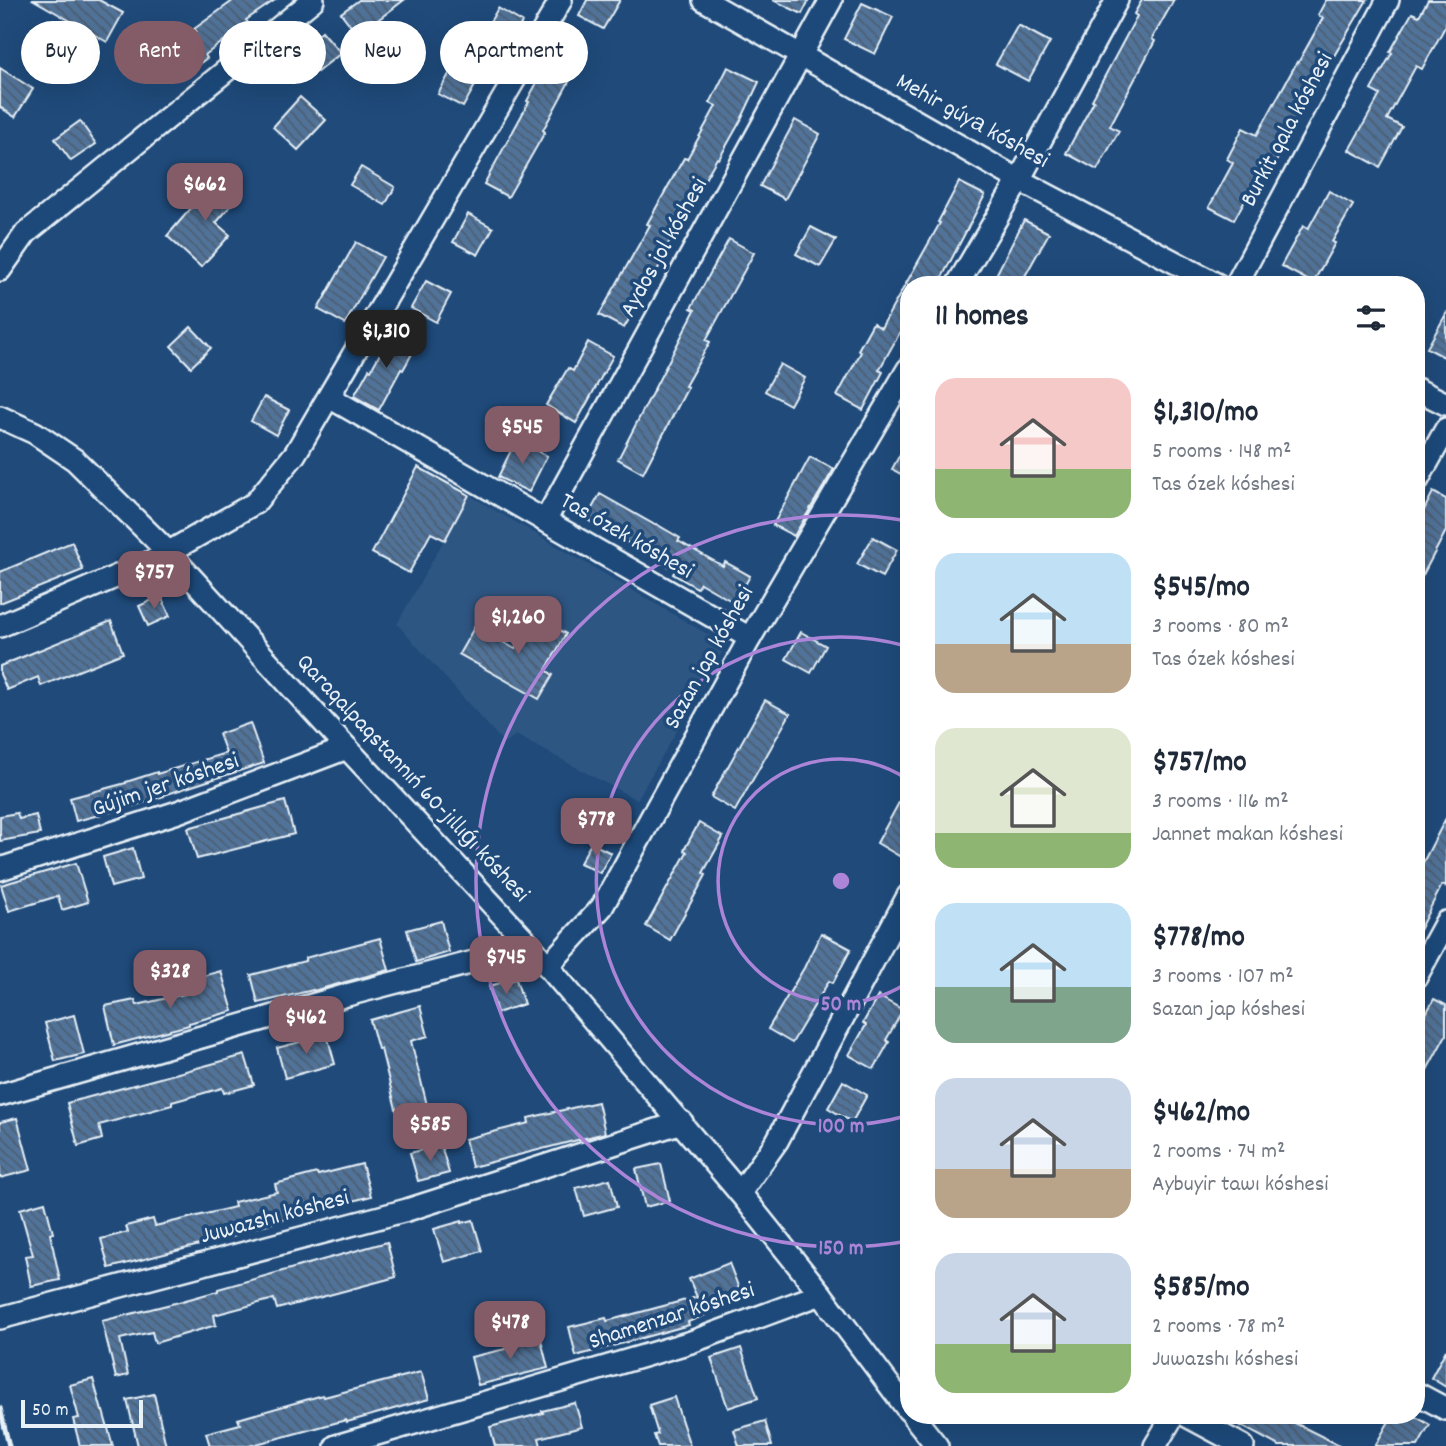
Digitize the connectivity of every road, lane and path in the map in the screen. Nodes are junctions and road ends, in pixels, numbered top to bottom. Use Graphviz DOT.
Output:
graph roads {
  1 [pos="313,0"];
  2 [pos="561,0"];
  3 [pos="704,0"];
  4 [pos="831,0"];
  5 [pos="1117,0"];
  6 [pos="1388,0"];
  7 [pos="801,56"];
  8 [pos="1020,180"];
  9 [pos="0,270"];
  10 [pos="962,276"];
  11 [pos="1201,276"];
  12 [pos="1241,276"];
  13 [pos="900,383"];
  14 [pos="1425,393"];
  15 [pos="329,397"];
  16 [pos="1446,404"];
  17 [pos="0,417"];
  18 [pos="1446,429"];
  19 [pos="1425,467"];
  20 [pos="545,521"];
  21 [pos="169,553"];
  22 [pos="0,626"];
  23 [pos="750,638"];
  24 [pos="347,748"];
  25 [pos="0,869"];
  26 [pos="900,911"];
  27 [pos="1446,922"];
  28 [pos="528,943"];
  29 [pos="1425,960"];
  30 [pos="548,966"];
  31 [pos="0,1095"];
  32 [pos="682,1122"];
  33 [pos="740,1193"];
  34 [pos="821,1294"];
  35 [pos="0,1318"];
  36 [pos="900,1398"];
  37 [pos="1425,1398"];
  38 [pos="1446,1409"];
  39 [pos="920,1424"];
  40 [pos="1167,1424"];
  41 [pos="1202,1424"];
  42 [pos="337,1446"];
  43 [pos="937,1446"];
  44 [pos="1155,1446"];
  45 [pos="1242,1446"];
  1 -- 9 [label="street"];
  2 -- 15 [label="street"];
  3 -- 7 [label="street, Mehir gúyа kóshesi"];
  4 -- 7 [label="street, Aydos jol kóshesi"];
  5 -- 8 [label="street"];
  6 -- 12 [label="street, Burkit qala kóshesi"];
  7 -- 8 [label="street, Mehir gúyа kóshesi"];
  7 -- 20 [label="street, Aydos jol kóshesi"];
  8 -- 10 [label="street"];
  8 -- 11 [label="street, Mehir gúyа kóshesi"];
  13 -- 23 [label="street, Sazan jap kóshesi"];
  14 -- 16 [label="street"];
  15 -- 20 [label="street, Tas ózek kóshesi"];
  15 -- 21 [label="street"];
  17 -- 21 [label="street, Qaraqalpaqstannıń 60-jıllıǵı kóshesi"];
  18 -- 19 [label="street"];
  20 -- 23 [label="street, Tas ózek kóshesi"];
  21 -- 22 [label="street"];
  21 -- 24 [label="street, Qaraqalpaqstannıń 60-jıllıǵı kóshesi"];
  23 -- 30 [label="street, Sazan jap kóshesi"];
  24 -- 25 [label="street, Gújim jer kóshesi"];
  24 -- 28 [label="street, Qaraqalpaqstannıń 60-jıllıǵı kóshesi"];
  26 -- 33 [label="street"];
  27 -- 29 [label="street"];
  28 -- 30 [label="street, Qaraqalpaqstannıń 60-jıllıǵı kóshesi"];
  28 -- 31 [label="street"];
  30 -- 32 [label="street, Qaraqalpaqstannıń 60-jıllıǵı kóshesi"];
  32 -- 33 [label="street, Qaraqalpaqstannıń 60-jıllıǵı kóshesi"];
  32 -- 35 [label="street, Juwazshı kóshesi"];
  33 -- 34 [label="street, Qaraqalpaqstannıń 60-jıllıǵı kóshesi"];
  34 -- 36 [label="street, Qaraqalpaqstannıń 60-jıllıǵı kóshesi"];
  34 -- 42 [label="street, Shamenzar kóshesi"];
  37 -- 38 [label="street"];
  39 -- 43 [label="street, Qaraqalpaqstannıń 60-jıllıǵı kóshesi"];
  40 -- 44 [label="street"];
  41 -- 45 [label="street"];
}
